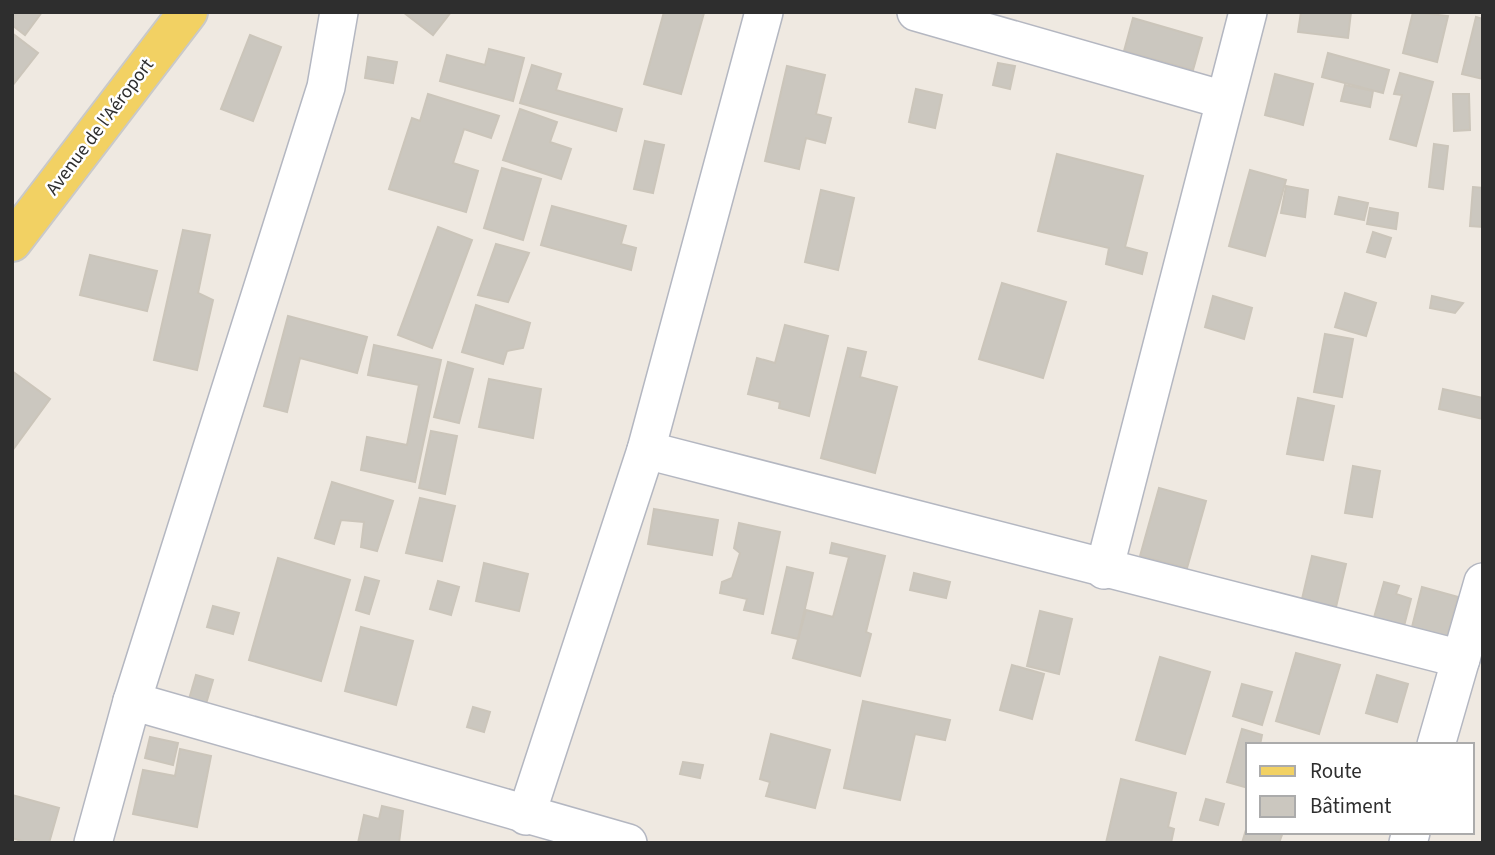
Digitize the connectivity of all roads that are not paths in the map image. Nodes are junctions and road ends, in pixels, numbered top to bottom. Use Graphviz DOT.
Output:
graph roads {
  1 [pos="188,12"];
  2 [pos="339,12"];
  3 [pos="764,12"];
  4 [pos="916,12"];
  5 [pos="1248,12"];
  6 [pos="1224,100"];
  7 [pos="12,242"];
  8 [pos="646,450"];
  9 [pos="1104,570"];
  10 [pos="1483,582"];
  11 [pos="1461,659"];
  12 [pos="131,701"];
  13 [pos="1437,743"];
  14 [pos="526,816"];
  15 [pos="93,843"];
  16 [pos="628,843"];
  1 -- 7 [label="main road, Avenue de l'Aéroport"];
  2 -- 12 [label="street"];
  3 -- 8 [label="street"];
  4 -- 6 [label="street"];
  5 -- 6 [label="street"];
  6 -- 9 [label="street"];
  8 -- 9 [label="street"];
  8 -- 14 [label="street"];
  9 -- 11 [label="street"];
  10 -- 11 [label="street"];
  11 -- 13 [label="street"];
  12 -- 14 [label="street"];
  12 -- 15 [label="street"];
  14 -- 16 [label="street"];
}
